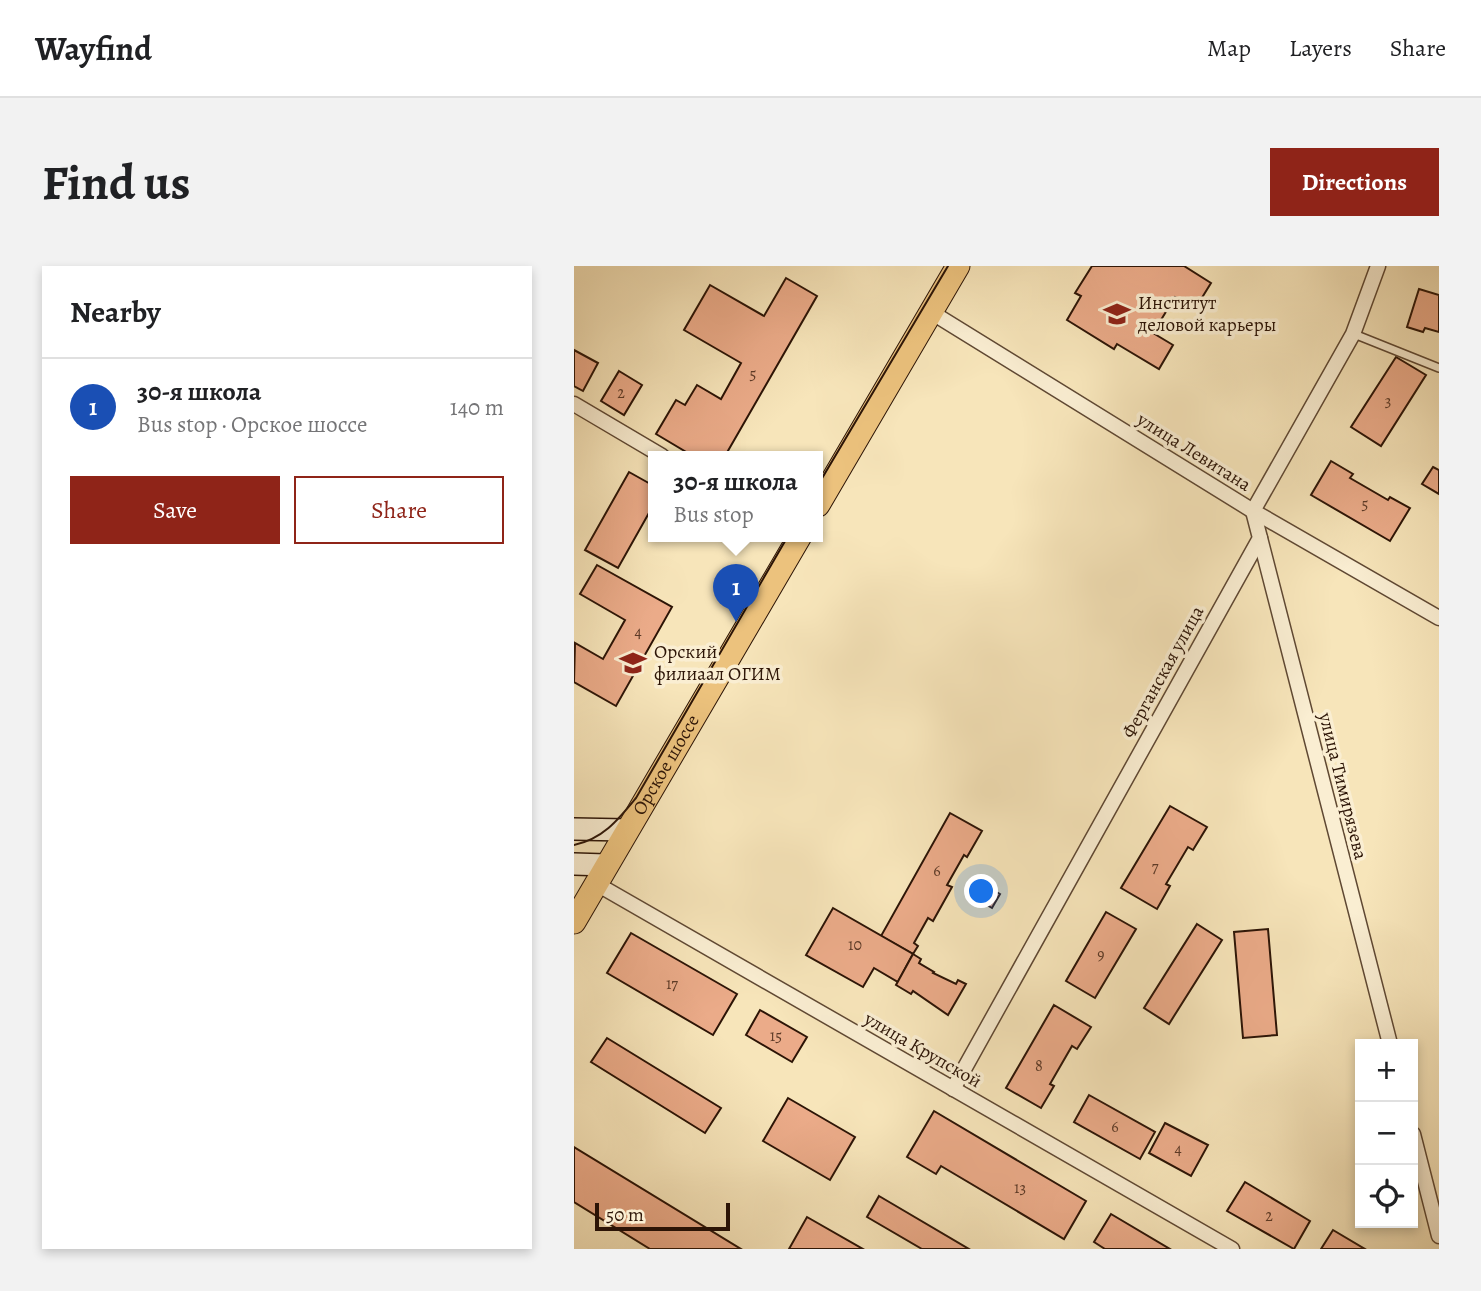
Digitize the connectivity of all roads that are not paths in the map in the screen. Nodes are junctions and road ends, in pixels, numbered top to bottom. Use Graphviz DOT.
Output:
graph roads {
  1 [pos="958,266"];
  2 [pos="1378,266"];
  3 [pos="931,312"];
  4 [pos="1353,334"];
  5 [pos="1439,368"];
  6 [pos="574,404"];
  7 [pos="654,451"];
  8 [pos="823,496"];
  9 [pos="1253,511"];
  10 [pos="1260,538"];
  11 [pos="796,542"];
  12 [pos="1439,618"];
  13 [pos="574,829"];
  14 [pos="627,830"];
  15 [pos="574,864"];
  16 [pos="600,874"];
  17 [pos="574,922"];
  18 [pos="1389,1039"];
  19 [pos="953,1089"];
  20 [pos="1418,1154"];
  21 [pos="1439,1236"];
  22 [pos="1231,1249"];
  1 -- 3 [label="main road"];
  2 -- 4 [label="street"];
  3 -- 8 [label="main road"];
  3 -- 9 [label="street, улица Левитана"];
  4 -- 5 [label="lane"];
  4 -- 9 [label="street"];
  6 -- 7 [label="street"];
  9 -- 10 [label="street"];
  9 -- 12 [label="street, улица Левитана"];
  10 -- 18 [label="street, улица Тимирязева"];
  10 -- 19 [label="street, Ферганская улица"];
  11 -- 14 [label="main road, Орское шоссе"];
  13 -- 14 [label="main road"];
  14 -- 16 [label="main road, Орское шоссе"];
  15 -- 16 [label="main road"];
  16 -- 17 [label="main road, Орское шоссе"];
  16 -- 19 [label="street, улица Крупской"];
  19 -- 22 [label="street, улица Крупской"];
  20 -- 21 [label="street"];
}
